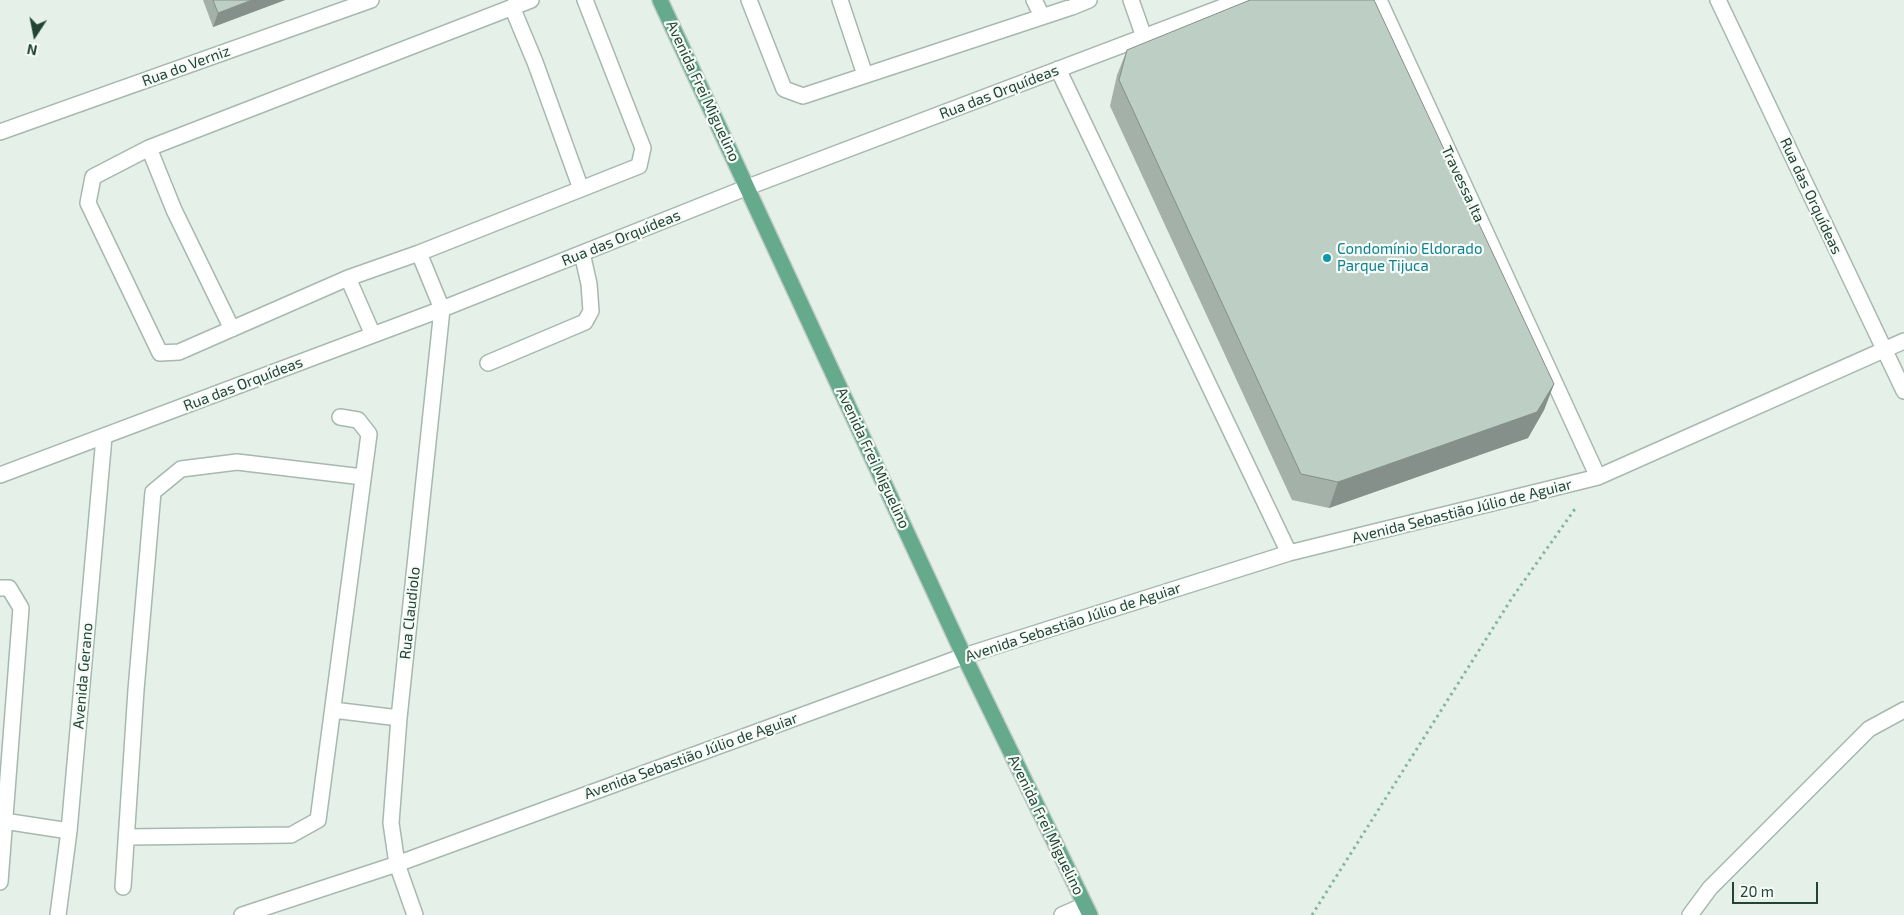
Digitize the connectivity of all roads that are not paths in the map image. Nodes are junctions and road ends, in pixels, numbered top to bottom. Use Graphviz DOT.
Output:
graph roads {
  1 [pos="371,0"];
  2 [pos="531,0"];
  3 [pos="585,0"];
  4 [pos="660,0"];
  5 [pos="749,0"];
  6 [pos="840,0"];
  7 [pos="1034,0"];
  8 [pos="1089,0"];
  9 [pos="1131,0"];
  10 [pos="1239,0"];
  11 [pos="1378,0"];
  12 [pos="1718,0"];
  13 [pos="512,7"];
  14 [pos="1042,16"];
  15 [pos="1144,37"];
  16 [pos="1058,70"];
  17 [pos="865,75"];
  18 [pos="0,132"];
  19 [pos="149,148"];
  20 [pos="748,187"];
  21 [pos="581,189"];
  22 [pos="419,253"];
  23 [pos="582,253"];
  24 [pos="348,278"];
  25 [pos="442,309"];
  26 [pos="232,329"];
  27 [pos="373,335"];
  28 [pos="1904,341"];
  29 [pos="1885,350"];
  30 [pos="488,363"];
  31 [pos="1904,391"];
  32 [pos="340,416"];
  33 [pos="104,437"];
  34 [pos="0,475"];
  35 [pos="362,477"];
  36 [pos="1598,477"];
  37 [pos="1289,553"];
  38 [pos="0,588"];
  39 [pos="964,656"];
  40 [pos="333,710"];
  41 [pos="1904,710"];
  42 [pos="399,718"];
  43 [pos="4,821"];
  44 [pos="69,831"];
  45 [pos="127,837"];
  46 [pos="397,864"];
  47 [pos="0,882"];
  48 [pos="123,887"];
  49 [pos="1087,910"];
  50 [pos="58,915"];
  51 [pos="242,915"];
  52 [pos="415,915"];
  53 [pos="1062,915"];
  54 [pos="1690,915"];
  1 -- 18 [label="street, Rua do Verniz"];
  2 -- 13 [label="street"];
  3 -- 21 [label="street"];
  4 -- 20 [label="main road, Avenida Frei Miguelino"];
  5 -- 17 [label="street"];
  6 -- 17 [label="street"];
  7 -- 14 [label="street"];
  8 -- 14 [label="street"];
  9 -- 15 [label="street"];
  10 -- 15 [label="street, Rua das Orquídeas"];
  11 -- 36 [label="street, Travessa Ita"];
  12 -- 29 [label="street, Rua das Orquídeas"];
  13 -- 19 [label="street"];
  13 -- 21 [label="street"];
  14 -- 17 [label="street"];
  15 -- 16 [label="street, Rua das Orquídeas"];
  16 -- 20 [label="street, Rua das Orquídeas"];
  16 -- 37 [label="street"];
  19 -- 26 [label="street"];
  19 -- 26 [label="street"];
  20 -- 23 [label="street, Rua das Orquídeas"];
  20 -- 39 [label="main road, Avenida Frei Miguelino"];
  21 -- 22 [label="street"];
  22 -- 24 [label="street"];
  22 -- 25 [label="street"];
  23 -- 25 [label="street, Rua das Orquídeas"];
  23 -- 30 [label="street"];
  24 -- 26 [label="street"];
  24 -- 27 [label="street"];
  25 -- 27 [label="street, Rua das Orquídeas"];
  25 -- 42 [label="street, Rua Claudiolo"];
  27 -- 33 [label="street, Rua das Orquídeas"];
  28 -- 29 [label="street, Avenida Sebastião Júlio de Aguiar"];
  29 -- 31 [label="street, Rua das Orquídeas"];
  29 -- 36 [label="street, Avenida Sebastião Júlio de Aguiar"];
  32 -- 35 [label="street"];
  33 -- 34 [label="street, Rua das Orquídeas"];
  33 -- 44 [label="street, Avenida Gerano"];
  35 -- 40 [label="street"];
  35 -- 45 [label="street"];
  36 -- 37 [label="street, Avenida Sebastião Júlio de Aguiar"];
  37 -- 39 [label="street, Avenida Sebastião Júlio de Aguiar"];
  38 -- 43 [label="street"];
  39 -- 46 [label="street, Avenida Sebastião Júlio de Aguiar"];
  39 -- 49 [label="main road, Avenida Frei Miguelino"];
  40 -- 42 [label="street"];
  40 -- 45 [label="street"];
  41 -- 54 [label="street"];
  42 -- 46 [label="street, Rua Claudiolo"];
  43 -- 44 [label="street"];
  43 -- 47 [label="street"];
  44 -- 50 [label="street, Avenida Gerano"];
  45 -- 48 [label="street"];
  46 -- 51 [label="street, Avenida Sebastião Júlio de Aguiar"];
  46 -- 52 [label="street, Rua Claudiolo"];
  49 -- 53 [label="street"];
}
